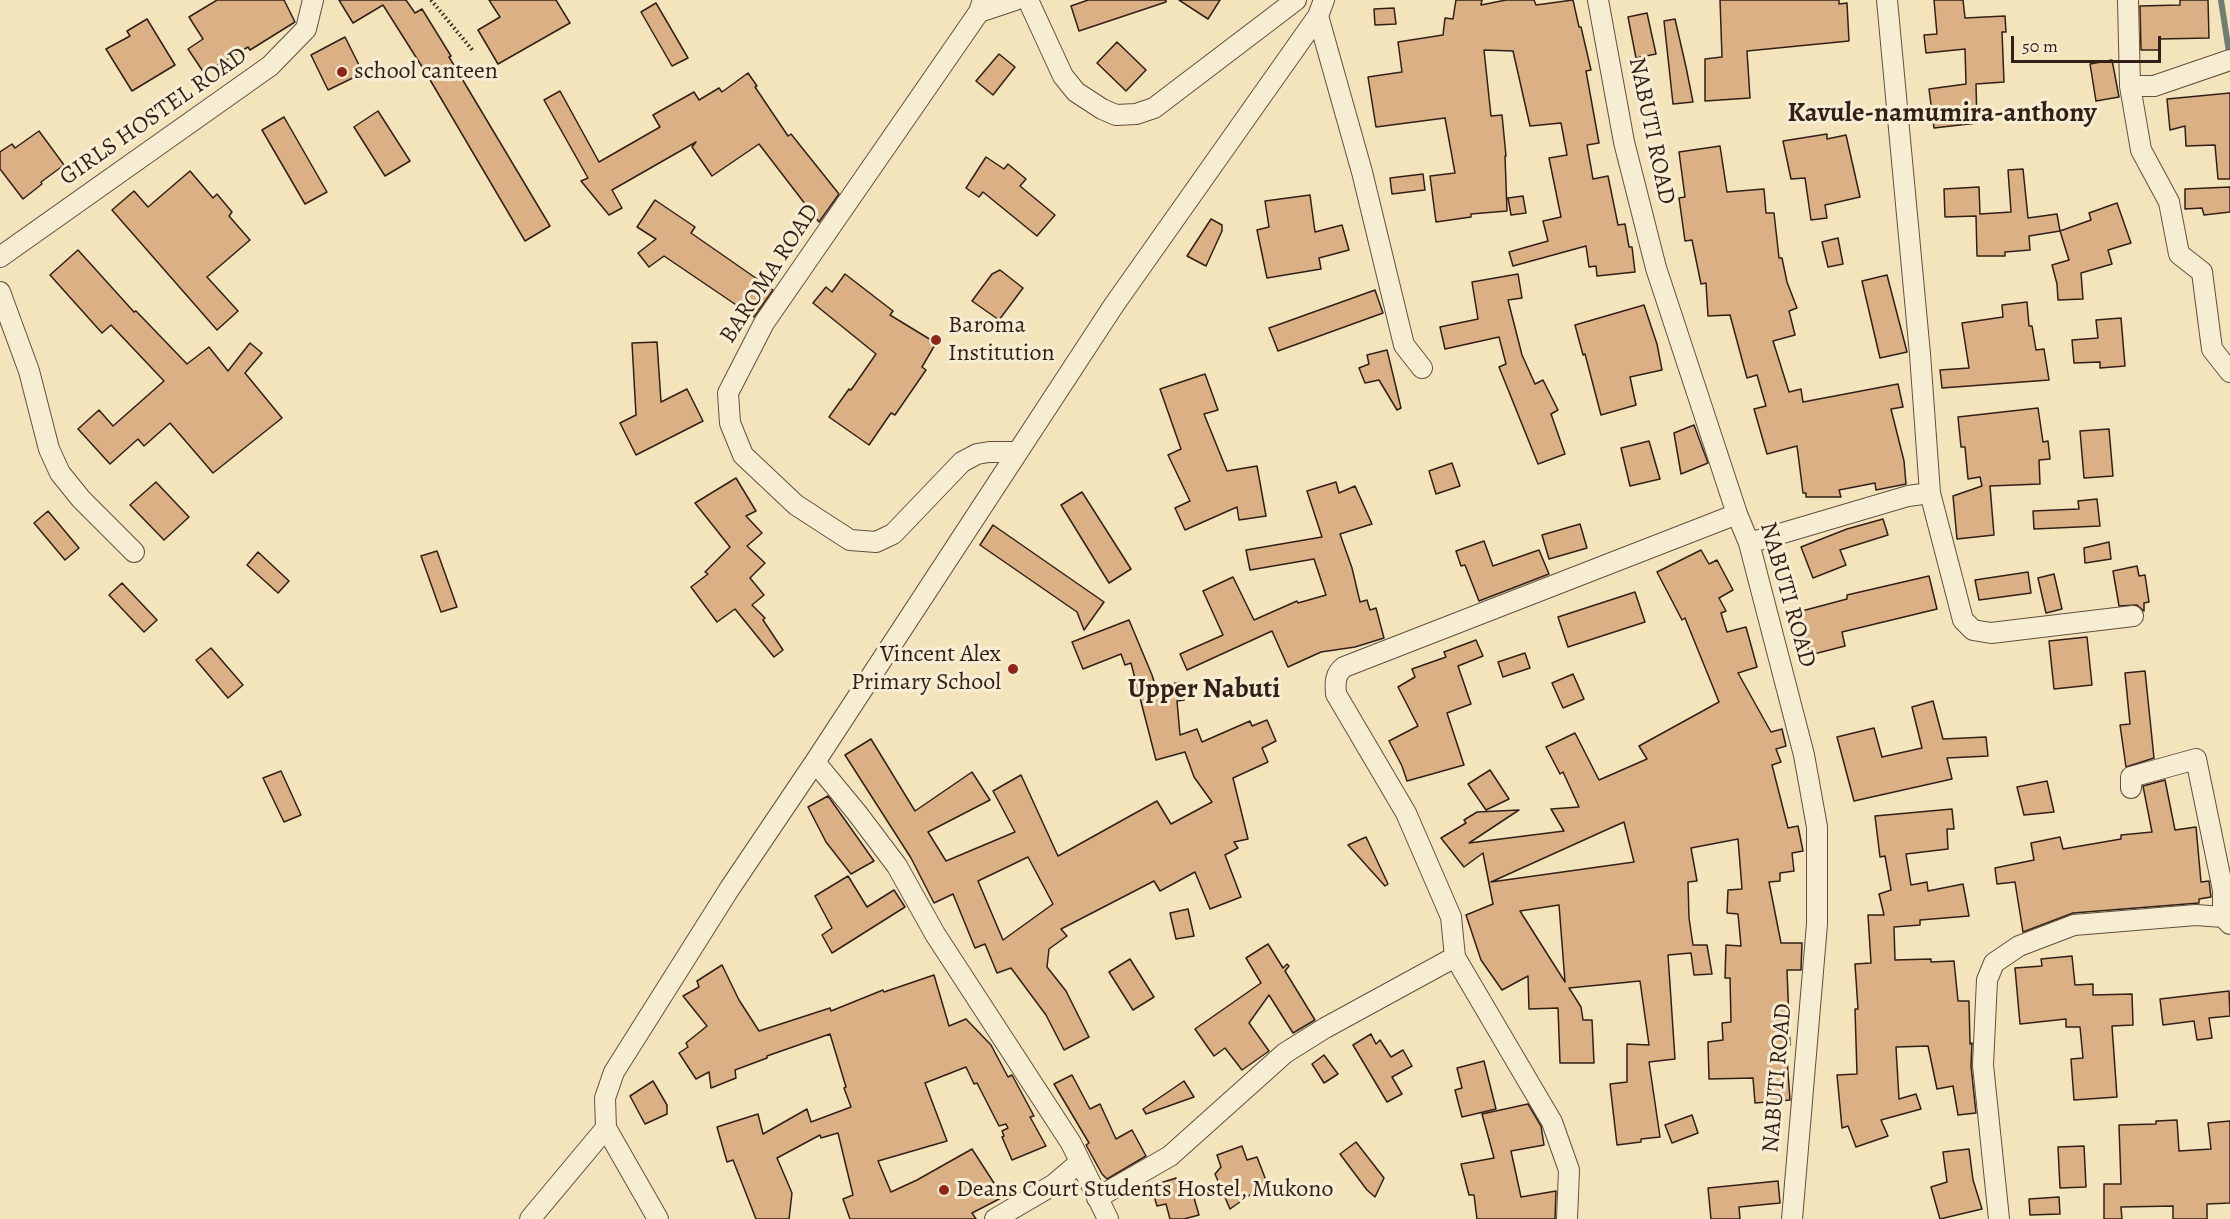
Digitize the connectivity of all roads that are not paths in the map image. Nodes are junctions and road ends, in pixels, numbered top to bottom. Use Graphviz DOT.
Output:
graph roads {
  1 [pos="313,0"];
  2 [pos="1015,0"];
  3 [pos="1028,0"];
  4 [pos="1296,0"];
  5 [pos="1598,0"];
  6 [pos="1887,0"];
  7 [pos="2128,0"];
  8 [pos="981,6"];
  9 [pos="1321,8"];
  10 [pos="2230,60"];
  11 [pos="2130,86"];
  12 [pos="0,257"];
  13 [pos="0,292"];
  14 [pos="1422,368"];
  15 [pos="2230,372"];
  16 [pos="1018,452"];
  17 [pos="1930,493"];
  18 [pos="1737,514"];
  19 [pos="1749,543"];
  20 [pos="134,552"];
  21 [pos="2133,616"];
  22 [pos="815,762"];
  23 [pos="2131,788"];
  24 [pos="2227,920"];
  25 [pos="1455,957"];
  26 [pos="606,1128"];
  27 [pos="1080,1162"];
  28 [pos="1097,1198"];
  29 [pos="530,1219"];
  30 [pos="658,1219"];
  31 [pos="995,1219"];
  32 [pos="1108,1219"];
  33 [pos="1567,1219"];
  34 [pos="1792,1219"];
  35 [pos="1999,1219"];
  1 -- 12 [label="street, GIRLS HOSTEL ROAD"];
  2 -- 8 [label="street"];
  3 -- 4 [label="street"];
  5 -- 18 [label="street, NABUTI ROAD"];
  6 -- 17 [label="street"];
  7 -- 11 [label="street"];
  8 -- 16 [label="street, BAROMA ROAD"];
  9 -- 14 [label="street"];
  9 -- 16 [label="street"];
  10 -- 11 [label="street"];
  11 -- 15 [label="street"];
  13 -- 20 [label="street"];
  16 -- 22 [label="street"];
  17 -- 19 [label="street"];
  17 -- 21 [label="street"];
  18 -- 19 [label="street, NABUTI ROAD"];
  18 -- 25 [label="street"];
  19 -- 34 [label="street, NABUTI ROAD"];
  22 -- 26 [label="street"];
  22 -- 27 [label="street"];
  23 -- 24 [label="street"];
  24 -- 35 [label="street"];
  25 -- 28 [label="street"];
  25 -- 33 [label="street"];
  26 -- 29 [label="street"];
  26 -- 30 [label="street"];
  27 -- 28 [label="street"];
  27 -- 31 [label="street"];
  28 -- 32 [label="street"];
}
